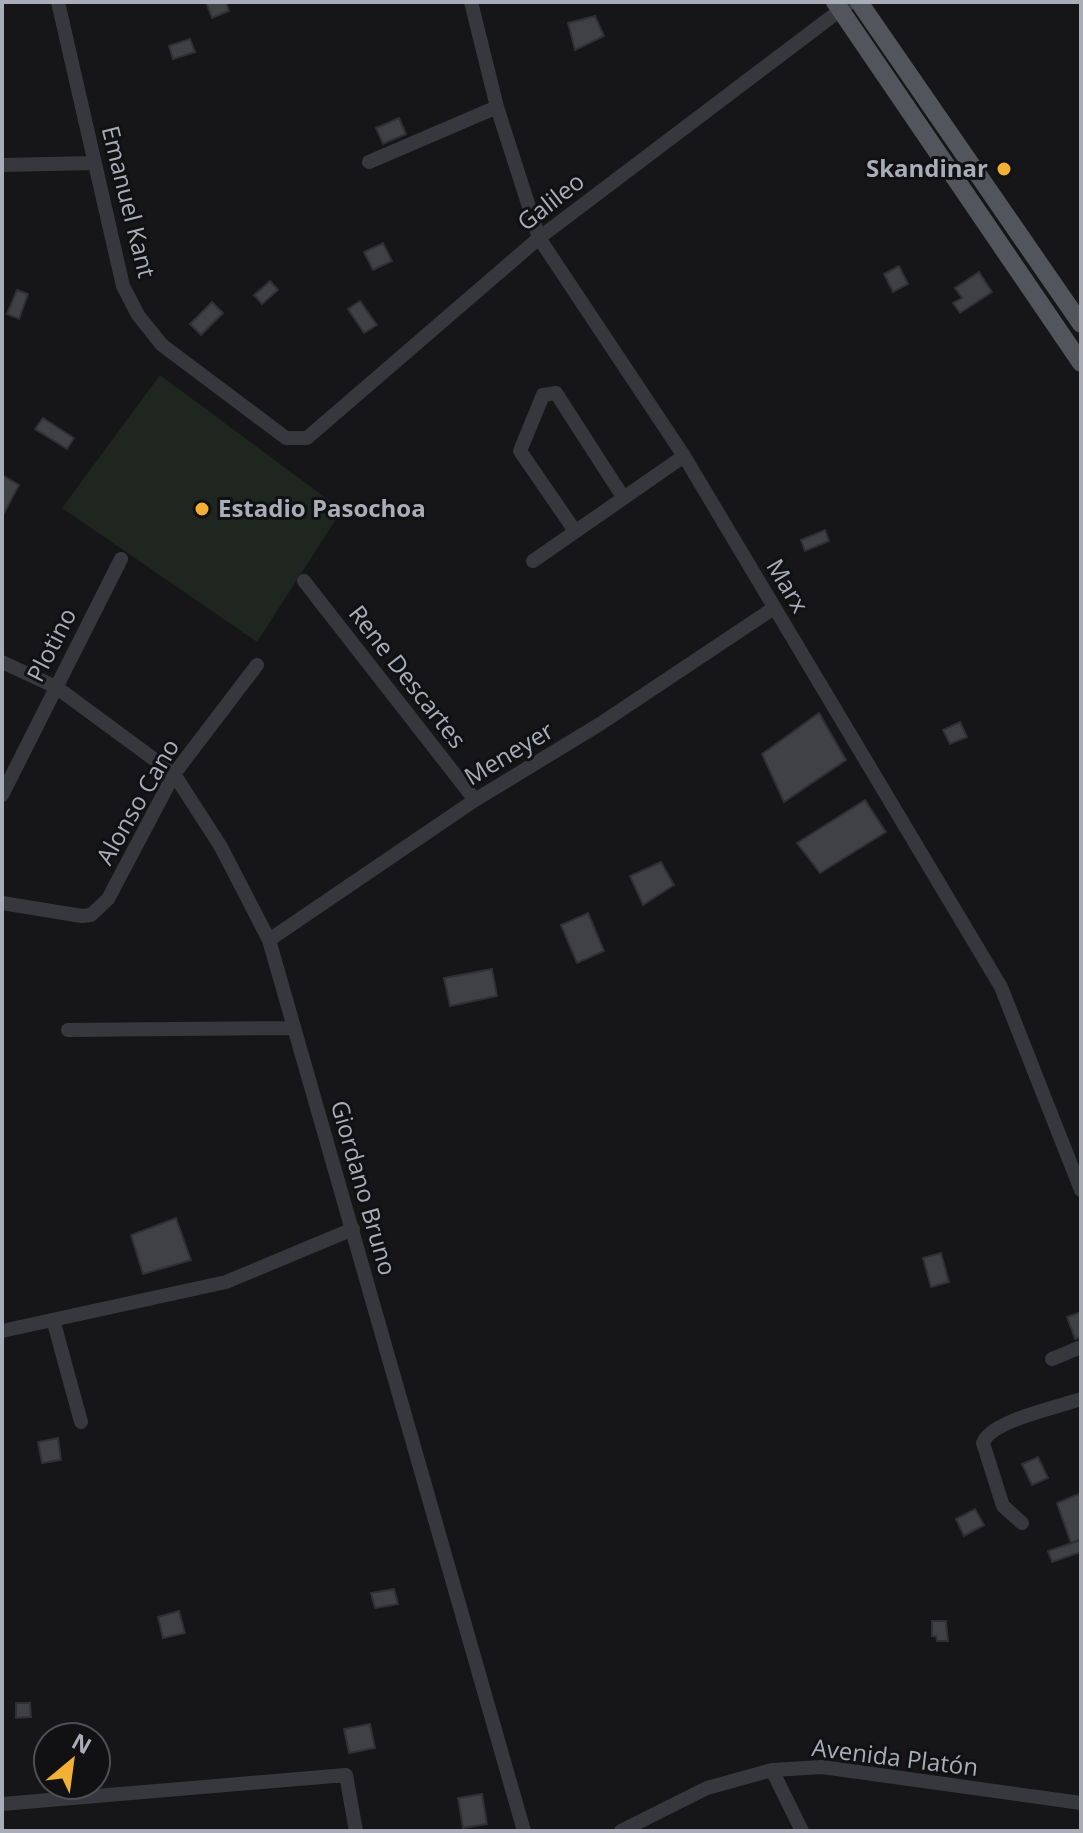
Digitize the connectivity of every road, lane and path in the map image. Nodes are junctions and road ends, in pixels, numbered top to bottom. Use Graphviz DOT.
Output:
graph roads {
  1 [pos="58,2"];
  2 [pos="471,2"];
  3 [pos="859,2"];
  4 [pos="842,5"];
  5 [pos="497,107"];
  6 [pos="369,162"];
  7 [pos="95,163"];
  8 [pos="2,165"];
  9 [pos="989,188"];
  10 [pos="969,201"];
  11 [pos="539,238"];
  12 [pos="1081,324"];
  13 [pos="1081,363"];
  14 [pos="286,438"];
  15 [pos="684,456"];
  16 [pos="623,497"];
  17 [pos="575,531"];
  18 [pos="121,559"];
  19 [pos="533,561"];
  20 [pos="304,581"];
  21 [pos="774,608"];
  22 [pos="2,662"];
  23 [pos="257,665"];
  24 [pos="56,687"];
  25 [pos="174,774"];
  26 [pos="2,795"];
  27 [pos="475,800"];
  28 [pos="2,903"];
  29 [pos="269,940"];
  30 [pos="294,1028"];
  31 [pos="68,1030"];
  32 [pos="1081,1190"];
  33 [pos="353,1229"];
  34 [pos="54,1323"];
  35 [pos="2,1331"];
  36 [pos="1081,1347"];
  37 [pos="1052,1359"];
  38 [pos="1081,1399"];
  39 [pos="81,1422"];
  40 [pos="1022,1523"];
  41 [pos="772,1770"];
  42 [pos="1081,1803"];
  43 [pos="2,1804"];
  44 [pos="356,1831"];
  45 [pos="524,1831"];
  46 [pos="621,1831"];
  47 [pos="802,1831"];
  1 -- 7 [label="street, Emanuel Kant"];
  2 -- 5 [label="street, Marx"];
  3 -- 9 [label="main road"];
  4 -- 10 [label="main road"];
  4 -- 11 [label="street, Galileo"];
  5 -- 6 [label="street"];
  5 -- 11 [label="street, Marx"];
  7 -- 8 [label="street"];
  7 -- 14 [label="street, Emanuel Kant"];
  9 -- 10 [label="main road"];
  9 -- 12 [label="main road"];
  10 -- 13 [label="main road"];
  11 -- 14 [label="street, Galileo"];
  11 -- 15 [label="street, Marx"];
  15 -- 16 [label="street"];
  15 -- 21 [label="street, Marx"];
  16 -- 17 [label="street"];
  16 -- 17 [label="street"];
  17 -- 19 [label="street"];
  18 -- 24 [label="street, Plotino"];
  20 -- 27 [label="street, Rene Descartes"];
  21 -- 27 [label="street, Meneyer"];
  21 -- 32 [label="street, Marx"];
  22 -- 24 [label="street, Giordano Bruno"];
  23 -- 25 [label="street, Alonso Cano"];
  24 -- 25 [label="street, Giordano Bruno"];
  24 -- 26 [label="street, Plotino"];
  25 -- 28 [label="street, Alonso Cano"];
  25 -- 29 [label="street, Giordano Bruno"];
  27 -- 29 [label="street, Meneyer"];
  29 -- 30 [label="street, Giordano Bruno"];
  30 -- 31 [label="street"];
  30 -- 33 [label="street, Giordano Bruno"];
  33 -- 34 [label="street"];
  33 -- 45 [label="street, Giordano Bruno"];
  34 -- 35 [label="street"];
  34 -- 39 [label="street"];
  36 -- 37 [label="street"];
  38 -- 40 [label="street"];
  41 -- 42 [label="street, Avenida Platón"];
  41 -- 46 [label="street, Avenida Platón"];
  41 -- 47 [label="street"];
  43 -- 44 [label="street"];
}
